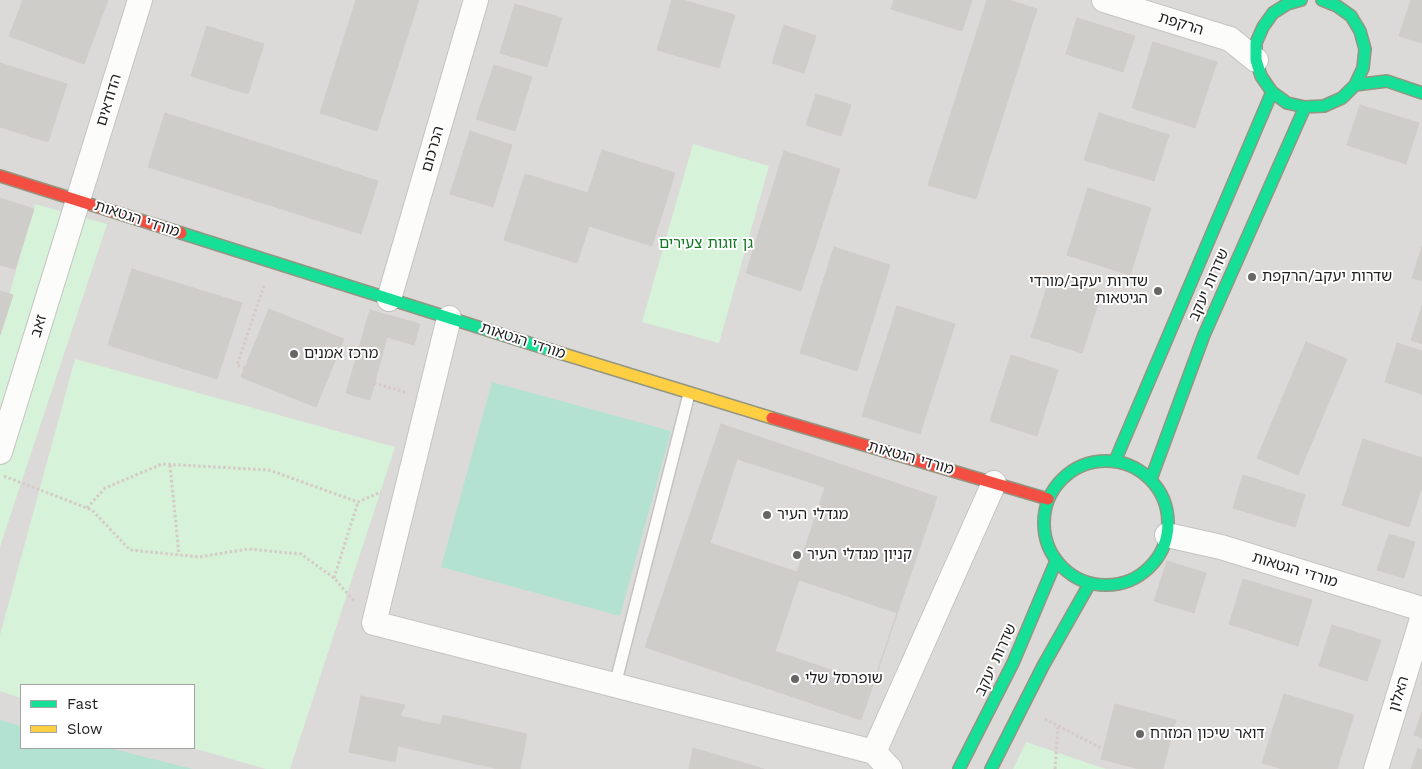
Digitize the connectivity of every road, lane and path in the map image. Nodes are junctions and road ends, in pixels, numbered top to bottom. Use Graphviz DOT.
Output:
graph roads {
  1 [pos="140,0"];
  2 [pos="476,0"];
  3 [pos="1104,0"];
  4 [pos="1301,0"];
  5 [pos="1322,0"];
  6 [pos="1338,3"];
  7 [pos="1263,27"];
  8 [pos="1230,39"];
  9 [pos="1364,58"];
  10 [pos="1256,60"];
  11 [pos="1387,81"];
  12 [pos="1355,84"];
  13 [pos="1272,92"];
  14 [pos="1422,93"];
  15 [pos="1306,107"];
  16 [pos="0,176"];
  17 [pos="78,200"];
  18 [pos="272,262"];
  19 [pos="389,299"];
  20 [pos="449,318"];
  21 [pos="245,368"];
  22 [pos="374,383"];
  23 [pos="396,390"];
  24 [pos="689,394"];
  25 [pos="0,452"];
  26 [pos="1115,461"];
  27 [pos="170,465"];
  28 [pos="0,475"];
  29 [pos="1151,479"];
  30 [pos="410,481"];
  31 [pos="994,483"];
  32 [pos="1048,499"];
  33 [pos="358,502"];
  34 [pos="87,508"];
  35 [pos="1167,534"];
  36 [pos="179,555"];
  37 [pos="1056,561"];
  38 [pos="334,578"];
  39 [pos="1090,583"];
  40 [pos="1422,609"];
  41 [pos="1422,619"];
  42 [pos="374,623"];
  43 [pos="616,685"];
  44 [pos="1023,706"];
  45 [pos="1058,727"];
  46 [pos="1103,749"];
  47 [pos="874,752"];
  48 [pos="890,769"];
  49 [pos="959,769"];
  50 [pos="991,769"];
  51 [pos="1055,769"];
  52 [pos="1376,769"];
  1 -- 17 [label="street, הדודאים"];
  2 -- 19 [label="street, הכרכום"];
  3 -- 8 [label="street, הרקפת"];
  4 -- 7 [label="street"];
  5 -- 6 [label="street"];
  6 -- 9 [label="street"];
  7 -- 8 [label="street"];
  7 -- 10 [label="street"];
  8 -- 10 [label="street, הרקפת"];
  9 -- 11 [label="street"];
  9 -- 12 [label="street"];
  10 -- 13 [label="street"];
  11 -- 12 [label="street"];
  11 -- 14 [label="street"];
  12 -- 15 [label="street"];
  13 -- 15 [label="street"];
  13 -- 26 [label="street, שדרות יעקב"];
  15 -- 29 [label="street, שדרות יעקב"];
  16 -- 17 [label="street, מורדי הגטאות"];
  17 -- 18 [label="street, מורדי הגטאות"];
  17 -- 25 [label="street, זאב"];
  18 -- 19 [label="street, מורדי הגטאות"];
  18 -- 21 [label="path"];
  19 -- 20 [label="street, מורדי הגטאות"];
  20 -- 24 [label="street, מורדי הגטאות"];
  20 -- 30 [label="street"];
  22 -- 23 [label="path"];
  24 -- 31 [label="street, מורדי הגטאות"];
  24 -- 43 [label="lane"];
  26 -- 29 [label="street"];
  26 -- 32 [label="street"];
  27 -- 33 [label="path"];
  27 -- 34 [label="path"];
  27 -- 36 [label="path"];
  28 -- 34 [label="path"];
  29 -- 35 [label="street"];
  30 -- 33 [label="path"];
  30 -- 42 [label="street"];
  31 -- 32 [label="street, מורדי הגטאות"];
  31 -- 47 [label="street"];
  32 -- 37 [label="street"];
  33 -- 38 [label="path"];
  34 -- 36 [label="path"];
  35 -- 39 [label="street"];
  35 -- 40 [label="street, מורדי הגטאות"];
  36 -- 38 [label="path"];
  37 -- 39 [label="street"];
  37 -- 49 [label="street, שדרות יעקב"];
  38 -- 42 [label="path"];
  39 -- 44 [label="street"];
  41 -- 52 [label="street, האלון"];
  42 -- 43 [label="street"];
  43 -- 47 [label="street"];
  44 -- 45 [label="path"];
  44 -- 50 [label="street"];
  45 -- 46 [label="path"];
  45 -- 51 [label="path"];
  47 -- 48 [label="street"];
}
